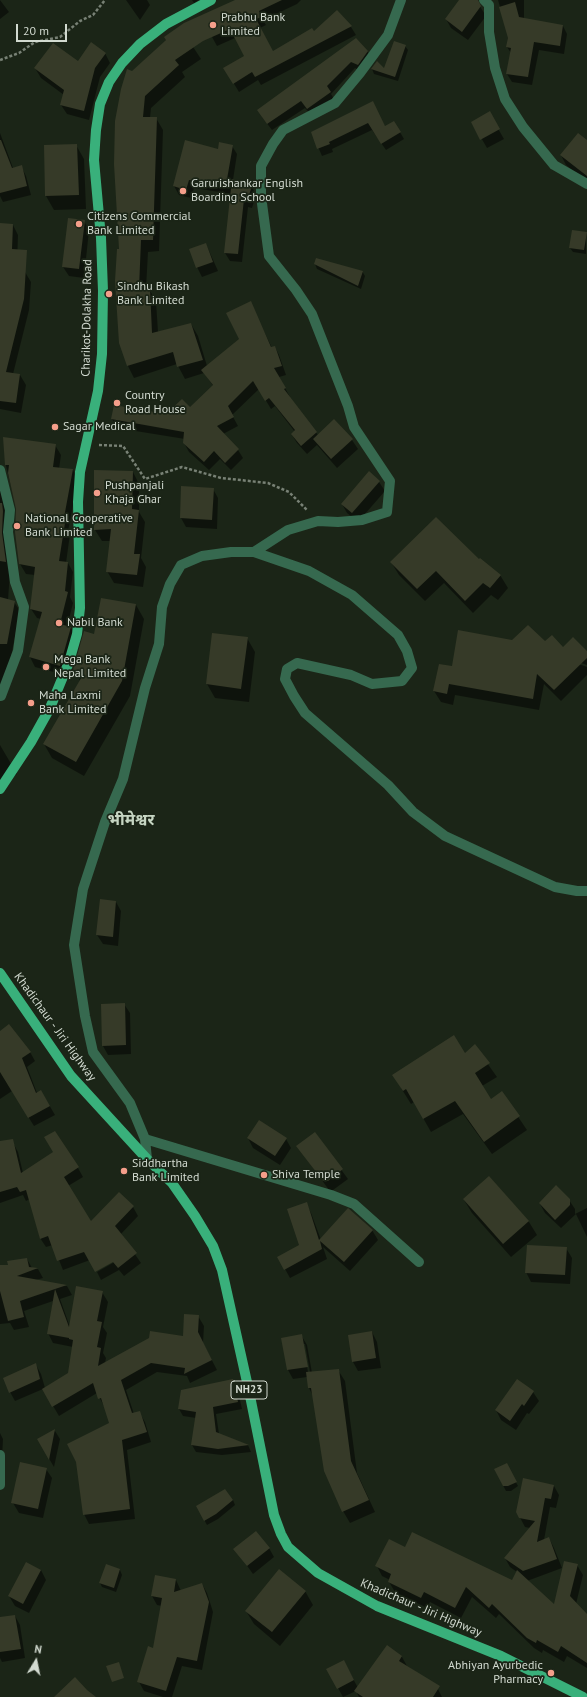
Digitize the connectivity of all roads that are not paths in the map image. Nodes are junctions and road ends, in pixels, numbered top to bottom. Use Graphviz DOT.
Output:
graph roads {
  1 [pos="211,0"];
  2 [pos="401,0"];
  3 [pos="484,0"];
  4 [pos="587,184"];
  5 [pos="0,470"];
  6 [pos="254,552"];
  7 [pos="1,696"];
  8 [pos="0,790"];
  9 [pos="587,891"];
  10 [pos="0,973"];
  11 [pos="145,1139"];
  12 [pos="146,1159"];
  13 [pos="419,1262"];
  14 [pos="0,1455"];
  15 [pos="0,1485"];
  16 [pos="583,1697"];
  1 -- 8 [label="main road, Charikot-Dolakha Road"];
  2 -- 6 [label="street"];
  3 -- 4 [label="street"];
  5 -- 7 [label="street"];
  6 -- 9 [label="street"];
  6 -- 11 [label="street"];
  10 -- 12 [label="main road, Khadichaur - Jiri Highway / NH23"];
  11 -- 12 [label="street"];
  11 -- 13 [label="street"];
  12 -- 16 [label="main road, Khadichaur - Jiri Highway / NH23"];
  14 -- 15 [label="street"];
}
